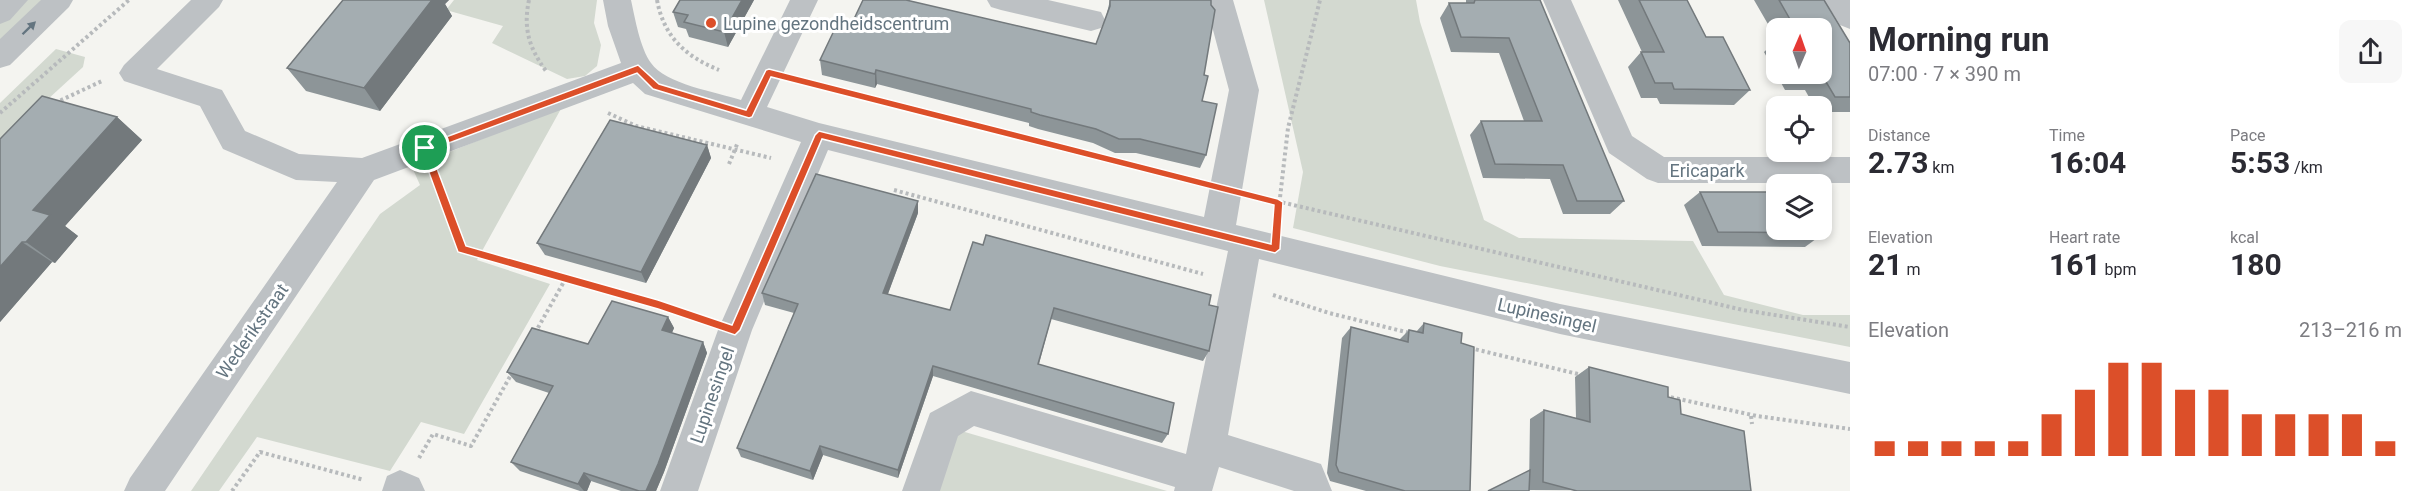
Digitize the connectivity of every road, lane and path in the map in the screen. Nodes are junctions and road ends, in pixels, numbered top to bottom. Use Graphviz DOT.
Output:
graph roads {
  1 [pos="14,0"];
  2 [pos="59,0"];
  3 [pos="129,0"];
  4 [pos="209,0"];
  5 [pos="529,0"];
  6 [pos="617,0"];
  7 [pos="657,0"];
  8 [pos="804,0"];
  9 [pos="1001,0"];
  10 [pos="1219,0"];
  11 [pos="1320,0"];
  12 [pos="1557,0"];
  13 [pos="1838,0"];
  14 [pos="0,14"];
  15 [pos="1850,18"];
  16 [pos="1090,20"];
  17 [pos="0,57"];
  18 [pos="638,69"];
  19 [pos="134,73"];
  20 [pos="765,79"];
  21 [pos="568,95"];
  22 [pos="47,108"];
  23 [pos="0,113"];
  24 [pos="749,114"];
  25 [pos="819,135"];
  26 [pos="425,148"];
  27 [pos="1850,170"];
  28 [pos="363,171"];
  29 [pos="1225,188"];
  30 [pos="1278,202"];
  31 [pos="1247,242"];
  32 [pos="566,278"];
  33 [pos="1850,327"];
  34 [pos="735,330"];
  35 [pos="532,337"];
  36 [pos="516,367"];
  37 [pos="1850,378"];
  38 [pos="1752,416"];
  39 [pos="1752,424"];
  40 [pos="1199,471"];
  41 [pos="403,490"];
  42 [pos="143,491"];
  43 [pos="232,491"];
  44 [pos="679,491"];
  45 [pos="921,491"];
  46 [pos="1313,491"];
  1 -- 14 [label="street"];
  17 -- 2 [label="street, one-way"];
  3 -- 23 [label="path"];
  4 -- 19 [label="street"];
  5 -- 21 [label="path"];
  6 -- 18 [label="street"];
  7 -- 20 [label="path"];
  8 -- 20 [label="street"];
  9 -- 16 [label="street"];
  10 -- 29 [label="street"];
  11 -- 30 [label="path"];
  12 -- 27 [label="street, Ericapark"];
  13 -- 15 [label="street"];
  18 -- 21 [label="street"];
  18 -- 24 [label="street, Lupinesingel"];
  19 -- 22 [label="path"];
  19 -- 28 [label="street"];
  20 -- 24 [label="street"];
  20 -- 29 [label="path"];
  21 -- 26 [label="street"];
  24 -- 25 [label="street, Lupinesingel"];
  25 -- 31 [label="street, Lupinesingel"];
  25 -- 34 [label="street, Lupinesingel"];
  26 -- 28 [label="street"];
  26 -- 32 [label="path"];
  28 -- 42 [label="street, Wederikstraat"];
  29 -- 30 [label="path"];
  29 -- 31 [label="street"];
  30 -- 31 [label="path"];
  30 -- 33 [label="path"];
  31 -- 37 [label="street, Lupinesingel"];
  31 -- 40 [label="street"];
  32 -- 34 [label="path"];
  32 -- 35 [label="path"];
  34 -- 44 [label="street, Lupinesingel"];
  36 -- 41 [label="path"];
  38 -- 39 [label="path"];
  40 -- 45 [label="street"];
  40 -- 46 [label="street"];
  41 -- 43 [label="path"];
}
